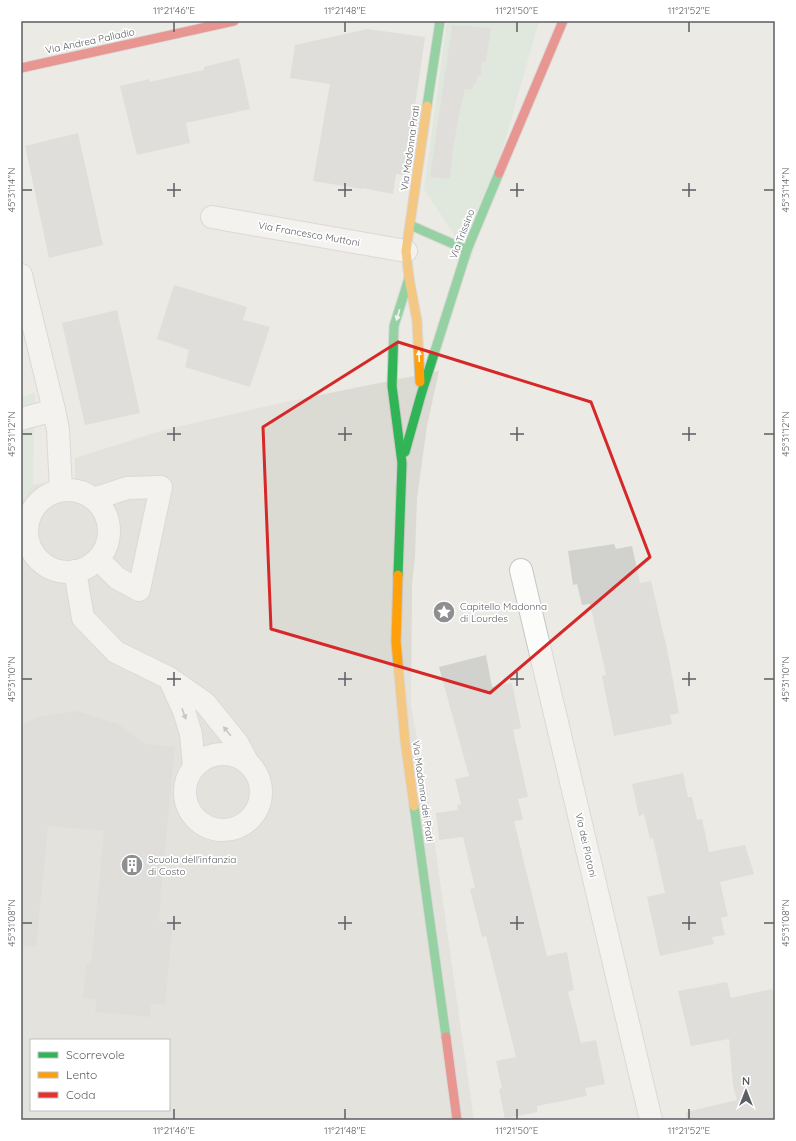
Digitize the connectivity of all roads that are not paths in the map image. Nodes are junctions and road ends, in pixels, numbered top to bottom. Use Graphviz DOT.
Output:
graph roads {
  1 [pos="234,21"];
  2 [pos="440,21"];
  3 [pos="563,21"];
  4 [pos="21,68"];
  5 [pos="212,217"];
  6 [pos="410,225"];
  7 [pos="467,250"];
  8 [pos="406,251"];
  9 [pos="21,275"];
  10 [pos="409,278"];
  11 [pos="421,395"];
  12 [pos="54,410"];
  13 [pos="21,419"];
  14 [pos="402,463"];
  15 [pos="61,490"];
  16 [pos="94,499"];
  17 [pos="26,553"];
  18 [pos="98,559"];
  19 [pos="521,570"];
  20 [pos="75,571"];
  21 [pos="169,678"];
  22 [pos="248,763"];
  23 [pos="194,767"];
  24 [pos="457,1120"];
  25 [pos="652,1120"];
  1 -- 4 [label="main road, Via Andrea Palladio"];
  2 -- 6 [label="main road, Via Madonna Prati"];
  3 -- 7 [label="main road, Via Trissino"];
  5 -- 8 [label="street, Via Francesco Muttoni"];
  6 -- 7 [label="main road"];
  6 -- 8 [label="main road, Via Madonna Prati"];
  7 -- 11 [label="main road, Via Trissino"];
  8 -- 10 [label="main road, Via Madonna Prati"];
  9 -- 12 [label="street"];
  11 -- 10 [label="main road, Via Madonna Prati, one-way"];
  10 -- 14 [label="main road, one-way"];
  11 -- 14 [label="main road, Via Trissino"];
  12 -- 13 [label="street"];
  12 -- 15 [label="street"];
  14 -- 24 [label="main road, Via Madonna dei Prati"];
  15 -- 16 [label="street"];
  15 -- 17 [label="street"];
  16 -- 18 [label="street"];
  16 -- 18 [label="street"];
  17 -- 20 [label="street"];
  18 -- 20 [label="street"];
  19 -- 25 [label="street, Via dei Platani"];
  20 -- 21 [label="street"];
  22 -- 21 [label="street, one-way"];
  21 -- 23 [label="street, one-way"];
  22 -- 23 [label="street"];
  22 -- 23 [label="street"];
}
